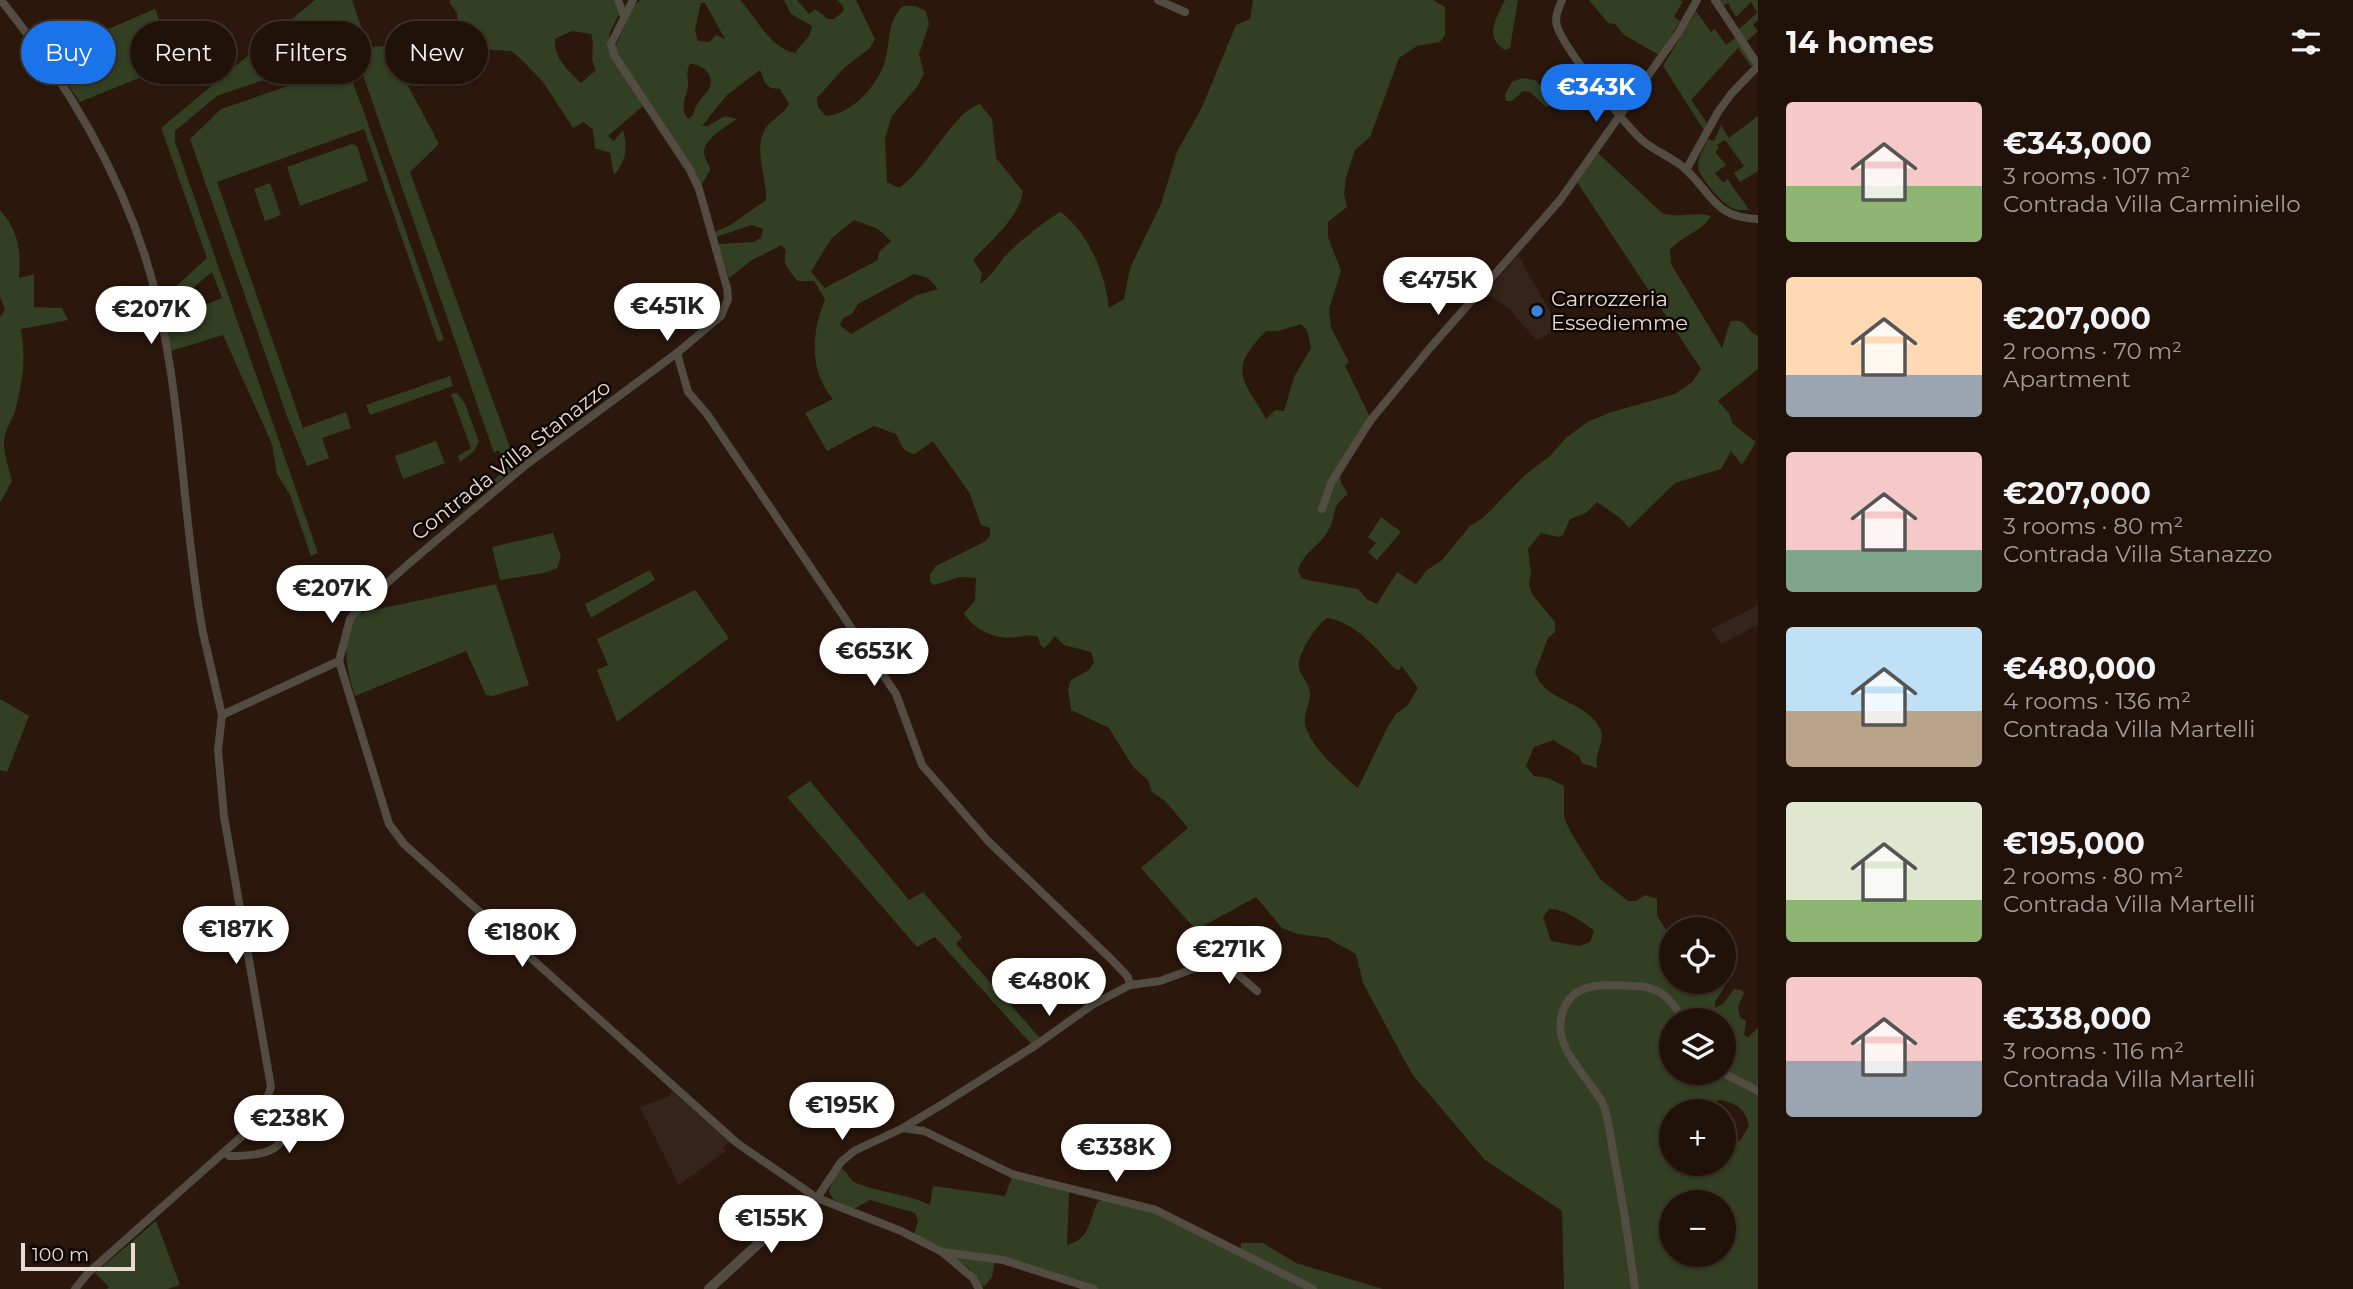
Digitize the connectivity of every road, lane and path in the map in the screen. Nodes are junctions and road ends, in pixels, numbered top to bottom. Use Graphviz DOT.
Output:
graph roads {
  1 [pos="1,0"];
  2 [pos="618,0"];
  3 [pos="633,0"];
  4 [pos="1158,0"];
  5 [pos="1562,0"];
  6 [pos="1697,0"];
  7 [pos="1714,0"];
  8 [pos="1185,12"];
  9 [pos="624,16"];
  10 [pos="1758,65"];
  11 [pos="1620,114"];
  12 [pos="1686,170"];
  13 [pos="1758,219"];
  14 [pos="677,353"];
  15 [pos="1322,509"];
  16 [pos="339,661"];
  17 [pos="222,715"];
  18 [pos="1130,985"];
  19 [pos="1257,991"];
  20 [pos="1676,1008"];
  21 [pos="1736,1080"];
  22 [pos="1758,1091"];
  23 [pos="267,1105"];
  24 [pos="903,1128"];
  25 [pos="225,1152"];
  26 [pos="817,1198"];
  27 [pos="942,1252"];
  28 [pos="75,1289"];
  29 [pos="709,1289"];
  30 [pos="979,1289"];
  31 [pos="1094,1289"];
  32 [pos="1313,1289"];
  33 [pos="1635,1289"];
  1 -- 17 [label="street"];
  2 -- 9 [label="street"];
  3 -- 9 [label="street, Contrada Villa Stanazzo"];
  4 -- 8 [label="street"];
  5 -- 11 [label="street"];
  6 -- 11 [label="street"];
  7 -- 10 [label="street"];
  9 -- 14 [label="street, Contrada Villa Stanazzo"];
  10 -- 12 [label="street"];
  11 -- 12 [label="street"];
  11 -- 15 [label="street"];
  12 -- 13 [label="street"];
  14 -- 16 [label="street, Contrada Villa Stanazzo"];
  14 -- 18 [label="street"];
  16 -- 17 [label="street"];
  16 -- 26 [label="street"];
  17 -- 23 [label="street"];
  18 -- 19 [label="street"];
  18 -- 24 [label="street"];
  20 -- 33 [label="street"];
  21 -- 22 [label="street"];
  23 -- 25 [label="street"];
  23 -- 25 [label="street"];
  24 -- 26 [label="street"];
  24 -- 32 [label="street"];
  25 -- 28 [label="street"];
  26 -- 27 [label="street"];
  26 -- 29 [label="street"];
  27 -- 30 [label="street"];
  27 -- 31 [label="street"];
}
